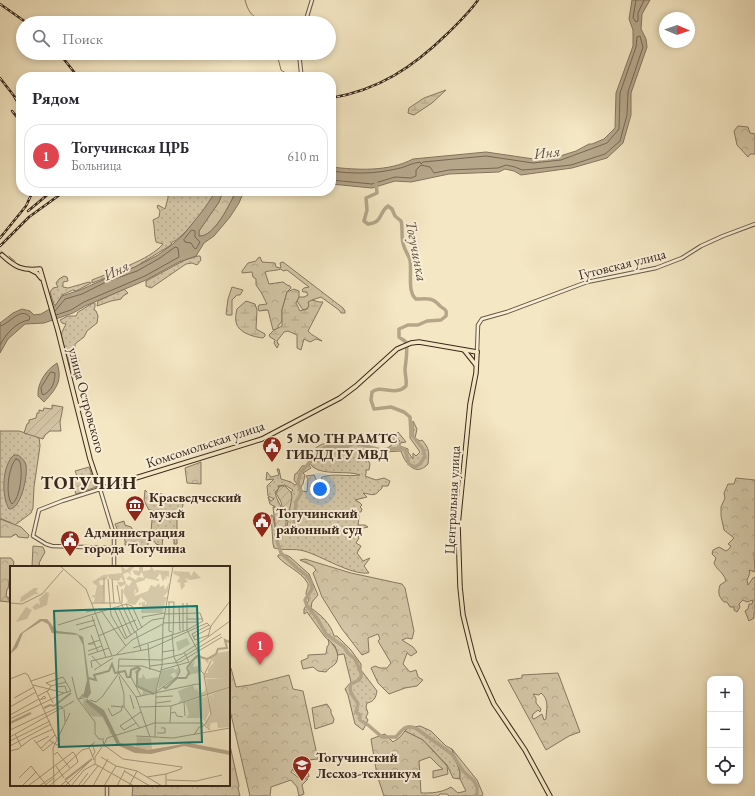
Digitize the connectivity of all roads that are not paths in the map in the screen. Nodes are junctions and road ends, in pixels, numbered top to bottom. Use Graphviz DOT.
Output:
graph roads {
  1 [pos="312,0"];
  2 [pos="307,16"];
  3 [pos="300,60"];
  4 [pos="301,72"];
  5 [pos="755,224"];
  6 [pos="3,254"];
  7 [pos="464,349"];
  8 [pos="477,352"];
  9 [pos="469,355"];
  10 [pos="476,364"];
  11 [pos="100,489"];
  12 [pos="114,548"];
  13 [pos="114,566"];
  14 [pos="550,796"];
  1 -- 2 [label="street"];
  3 -- 4 [label="street"];
  5 -- 8 [label="street, Гутовская улица"];
  6 -- 11 [label="main road, улица Островского"];
  7 -- 8 [label="main road"];
  7 -- 9 [label="main road"];
  7 -- 11 [label="main road, Комсомольская улица"];
  8 -- 9 [label="main road"];
  8 -- 10 [label="main road, Центральная улица"];
  9 -- 10 [label="main road"];
  10 -- 14 [label="main road, Центральная улица"];
  11 -- 12 [label="street, улица Островского"];
  11 -- 12 [label="street, Комсомольская улица"];
  12 -- 13 [label="street, улица Островского"];
}
